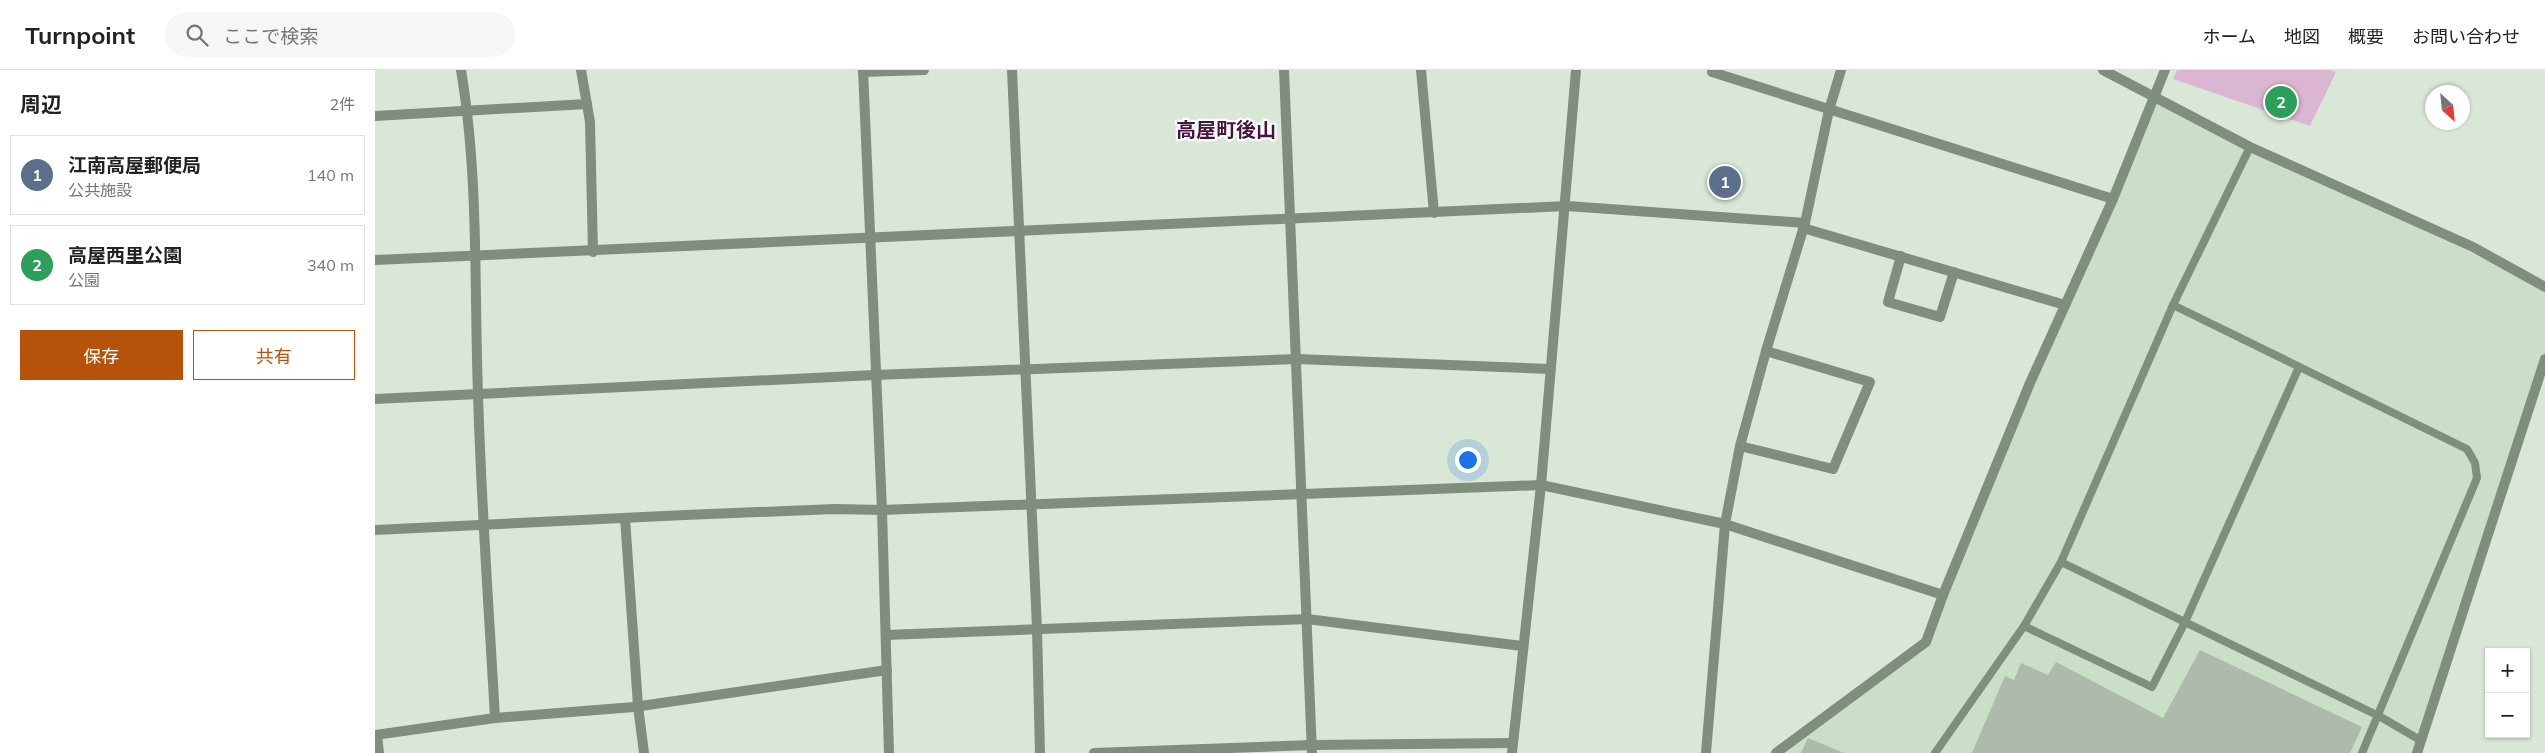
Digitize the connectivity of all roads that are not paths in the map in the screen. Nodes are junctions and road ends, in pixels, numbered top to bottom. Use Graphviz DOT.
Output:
graph roads {
  1 [pos="461,70"];
  2 [pos="581,70"];
  3 [pos="924,70"];
  4 [pos="1012,70"];
  5 [pos="1284,70"];
  6 [pos="1421,70"];
  7 [pos="1576,70"];
  8 [pos="1712,70"];
  9 [pos="1841,70"];
  10 [pos="2103,70"];
  11 [pos="2165,70"];
  12 [pos="863,71"];
  13 [pos="2153,97"];
  14 [pos="587,104"];
  15 [pos="1829,110"];
  16 [pos="468,112"];
  17 [pos="375,116"];
  18 [pos="2250,147"];
  19 [pos="2113,199"];
  20 [pos="1567,206"];
  21 [pos="1434,213"];
  22 [pos="1289,219"];
  23 [pos="1804,225"];
  24 [pos="1020,231"];
  25 [pos="869,238"];
  26 [pos="593,252"];
  27 [pos="1901,256"];
  28 [pos="475,257"];
  29 [pos="375,260"];
  30 [pos="1954,272"];
  31 [pos="2545,287"];
  32 [pos="2065,305"];
  33 [pos="2173,305"];
  34 [pos="1766,351"];
  35 [pos="1297,359"];
  36 [pos="2545,359"];
  37 [pos="2299,367"];
  38 [pos="1550,369"];
  39 [pos="1025,370"];
  40 [pos="875,375"];
  41 [pos="478,395"];
  42 [pos="375,399"];
  43 [pos="1740,446"];
  44 [pos="1541,484"];
  45 [pos="1303,493"];
  46 [pos="1032,503"];
  47 [pos="882,510"];
  48 [pos="625,518"];
  49 [pos="485,523"];
  50 [pos="1725,524"];
  51 [pos="375,530"];
  52 [pos="2061,562"];
  53 [pos="1943,595"];
  54 [pos="1307,620"];
  55 [pos="2185,622"];
  56 [pos="2024,626"];
  57 [pos="1037,630"];
  58 [pos="886,635"];
  59 [pos="1522,646"];
  60 [pos="887,670"];
  61 [pos="638,706"];
  62 [pos="2379,716"];
  63 [pos="495,718"];
  64 [pos="376,735"];
  65 [pos="2420,740"];
  66 [pos="1512,748"];
  67 [pos="1312,749"];
  68 [pos="379,753"];
  69 [pos="644,753"];
  70 [pos="889,753"];
  71 [pos="1040,753"];
  72 [pos="1094,753"];
  73 [pos="1706,753"];
  74 [pos="1776,753"];
  75 [pos="1935,753"];
  76 [pos="2362,753"];
  77 [pos="2417,753"];
  1 -- 16 [label="street"];
  2 -- 14 [label="street"];
  3 -- 12 [label="street"];
  4 -- 24 [label="street"];
  5 -- 22 [label="street"];
  6 -- 21 [label="street"];
  7 -- 20 [label="street"];
  8 -- 15 [label="street"];
  9 -- 15 [label="street"];
  10 -- 13 [label="street"];
  11 -- 13 [label="street"];
  12 -- 25 [label="street"];
  13 -- 18 [label="street"];
  13 -- 19 [label="street"];
  14 -- 16 [label="street"];
  14 -- 26 [label="street"];
  15 -- 19 [label="street"];
  15 -- 23 [label="street"];
  16 -- 17 [label="street"];
  16 -- 28 [label="street"];
  18 -- 31 [label="street"];
  18 -- 33 [label="lane"];
  19 -- 32 [label="street"];
  20 -- 21 [label="street"];
  20 -- 23 [label="street"];
  20 -- 38 [label="street"];
  21 -- 22 [label="street"];
  22 -- 24 [label="street"];
  22 -- 35 [label="street"];
  23 -- 27 [label="street"];
  23 -- 34 [label="street"];
  24 -- 25 [label="street"];
  24 -- 39 [label="street"];
  25 -- 26 [label="street"];
  25 -- 40 [label="street"];
  26 -- 28 [label="street"];
  27 -- 30 [label="street"];
  27 -- 30 [label="street"];
  28 -- 29 [label="street"];
  28 -- 41 [label="street"];
  30 -- 32 [label="street"];
  32 -- 53 [label="street"];
  33 -- 37 [label="lane"];
  33 -- 52 [label="lane"];
  34 -- 43 [label="street"];
  34 -- 43 [label="street"];
  35 -- 38 [label="street"];
  35 -- 39 [label="street"];
  35 -- 45 [label="street"];
  36 -- 65 [label="street"];
  37 -- 55 [label="lane"];
  37 -- 62 [label="lane"];
  38 -- 44 [label="street"];
  39 -- 40 [label="street"];
  39 -- 46 [label="street"];
  40 -- 41 [label="street"];
  40 -- 47 [label="street"];
  41 -- 42 [label="street"];
  41 -- 49 [label="street"];
  43 -- 50 [label="street"];
  44 -- 45 [label="street"];
  44 -- 50 [label="street"];
  44 -- 59 [label="street"];
  45 -- 46 [label="street"];
  45 -- 54 [label="street"];
  46 -- 47 [label="street"];
  46 -- 57 [label="street"];
  47 -- 48 [label="street"];
  47 -- 58 [label="street"];
  48 -- 49 [label="street"];
  48 -- 61 [label="street"];
  49 -- 51 [label="street"];
  49 -- 63 [label="street"];
  50 -- 53 [label="street"];
  50 -- 73 [label="street"];
  52 -- 55 [label="lane"];
  52 -- 56 [label="lane"];
  53 -- 74 [label="street"];
  54 -- 57 [label="street"];
  54 -- 59 [label="street"];
  54 -- 67 [label="street"];
  55 -- 56 [label="lane"];
  55 -- 62 [label="lane"];
  56 -- 75 [label="lane"];
  57 -- 58 [label="street"];
  57 -- 71 [label="street"];
  58 -- 60 [label="street"];
  59 -- 66 [label="street"];
  60 -- 61 [label="street"];
  60 -- 70 [label="street"];
  61 -- 63 [label="street"];
  61 -- 69 [label="street"];
  62 -- 65 [label="lane"];
  62 -- 76 [label="lane"];
  63 -- 64 [label="street"];
  64 -- 68 [label="street"];
  65 -- 77 [label="street"];
  66 -- 67 [label="street"];
  67 -- 72 [label="street"];
}
